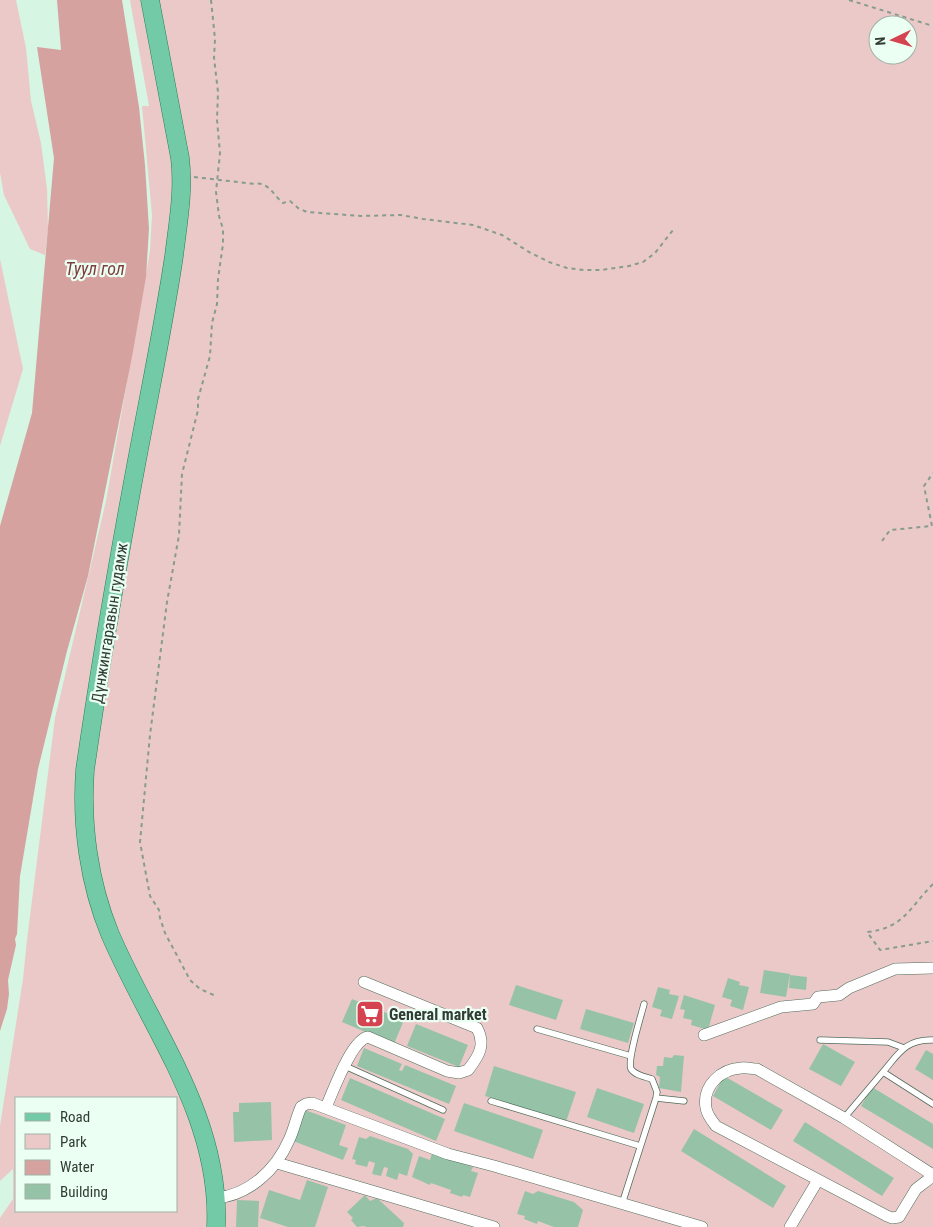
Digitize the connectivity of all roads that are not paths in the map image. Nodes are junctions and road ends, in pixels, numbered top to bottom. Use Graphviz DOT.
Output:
graph roads {
  1 [pos="150,0"];
  2 [pos="933,968"];
  3 [pos="364,982"];
  4 [pos="644,1004"];
  5 [pos="537,1029"];
  6 [pos="704,1035"];
  7 [pos="820,1040"];
  8 [pos="933,1040"];
  9 [pos="904,1048"];
  10 [pos="631,1056"];
  11 [pos="345,1066"];
  12 [pos="883,1072"];
  13 [pos="656,1098"];
  14 [pos="491,1101"];
  15 [pos="684,1101"];
  16 [pos="933,1104"];
  17 [pos="326,1108"];
  18 [pos="443,1110"];
  19 [pos="844,1118"];
  20 [pos="640,1146"];
  21 [pos="276,1163"];
  22 [pos="933,1176"];
  23 [pos="818,1180"];
  24 [pos="216,1198"];
  25 [pos="622,1204"];
  26 [pos="216,1227"];
  27 [pos="494,1227"];
  28 [pos="702,1227"];
  29 [pos="790,1227"];
  1 -- 24 [label="main road, Дүнжингаравын гудамж"];
  2 -- 6 [label="street"];
  3 -- 11 [label="street"];
  4 -- 10 [label="lane"];
  5 -- 10 [label="lane"];
  7 -- 9 [label="lane"];
  8 -- 9 [label="lane"];
  9 -- 12 [label="lane"];
  10 -- 13 [label="lane"];
  11 -- 17 [label="street"];
  11 -- 18 [label="lane"];
  12 -- 16 [label="lane"];
  12 -- 19 [label="lane"];
  13 -- 15 [label="lane"];
  13 -- 20 [label="lane"];
  14 -- 20 [label="lane"];
  17 -- 21 [label="street"];
  17 -- 25 [label="street"];
  19 -- 22 [label="street"];
  19 -- 23 [label="street"];
  20 -- 25 [label="lane"];
  21 -- 24 [label="street"];
  21 -- 27 [label="street"];
  22 -- 23 [label="street"];
  23 -- 29 [label="street"];
  24 -- 26 [label="main road, Дүнжингаравын гудамж"];
  25 -- 28 [label="street"];
}
